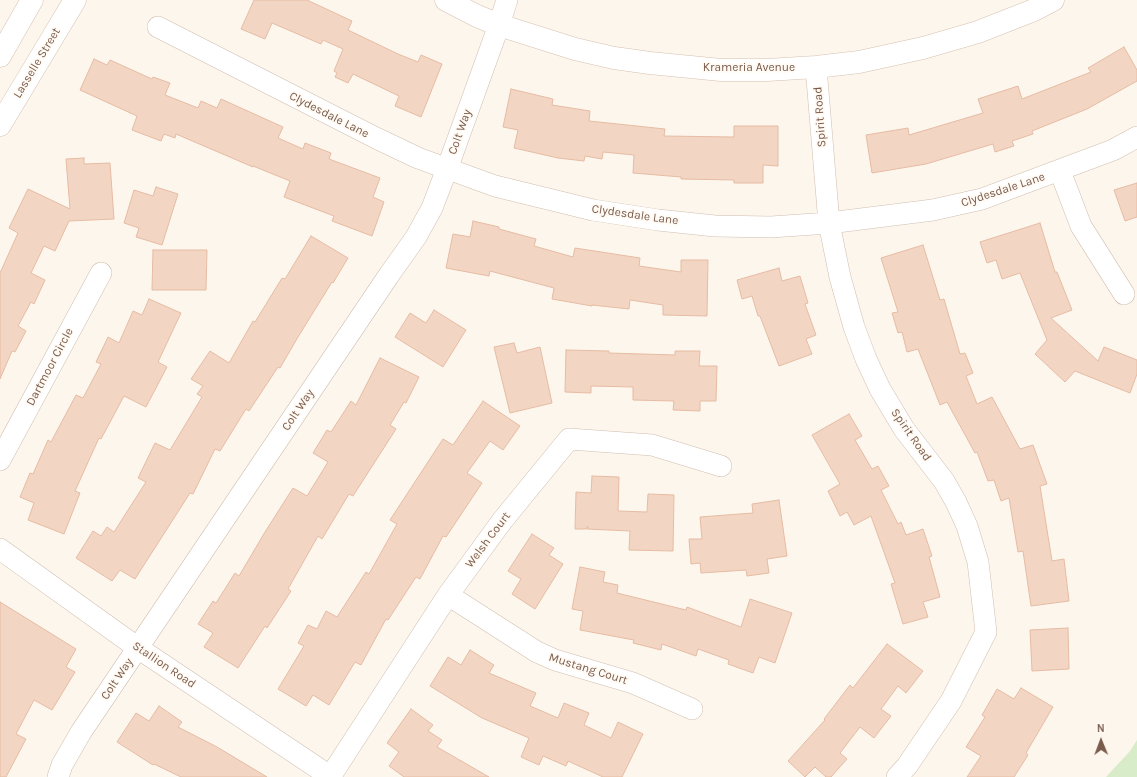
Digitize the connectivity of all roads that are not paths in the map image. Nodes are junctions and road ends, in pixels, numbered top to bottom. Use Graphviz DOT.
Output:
graph roads {
  1 [pos="32,0"];
  2 [pos="75,0"];
  3 [pos="446,0"];
  4 [pos="507,0"];
  5 [pos="1053,0"];
  6 [pos="499,24"];
  7 [pos="158,27"];
  8 [pos="0,56"];
  9 [pos="816,67"];
  10 [pos="0,125"];
  11 [pos="1137,137"];
  12 [pos="447,169"];
  13 [pos="1060,171"];
  14 [pos="829,223"];
  15 [pos="101,273"];
  16 [pos="1124,294"];
  17 [pos="0,460"];
  18 [pos="721,466"];
  19 [pos="0,549"];
  20 [pos="448,595"];
  21 [pos="138,648"];
  22 [pos="692,709"];
  23 [pos="58,777"];
  24 [pos="330,777"];
  25 [pos="897,777"];
  1 -- 8 [label="street"];
  2 -- 10 [label="street, Lasselle Street"];
  3 -- 6 [label="street, Krameria Avenue"];
  4 -- 6 [label="street, Colt Way"];
  5 -- 9 [label="street, Krameria Avenue"];
  6 -- 9 [label="street, Krameria Avenue"];
  6 -- 12 [label="street, Colt Way"];
  7 -- 12 [label="street, Clydesdale Lane"];
  9 -- 14 [label="street, Spirit Road"];
  11 -- 13 [label="street, Clydesdale Lane"];
  12 -- 14 [label="street, Clydesdale Lane"];
  12 -- 21 [label="street, Colt Way"];
  13 -- 14 [label="street, Clydesdale Lane"];
  13 -- 16 [label="street"];
  14 -- 25 [label="street, Spirit Road"];
  15 -- 17 [label="street, Dartmoor Circle"];
  18 -- 20 [label="street, Welsh Court"];
  19 -- 21 [label="street, Stallion Road"];
  20 -- 22 [label="street, Mustang Court"];
  20 -- 24 [label="street, Welsh Court"];
  21 -- 23 [label="street, Colt Way"];
  21 -- 24 [label="street, Stallion Road"];
}
